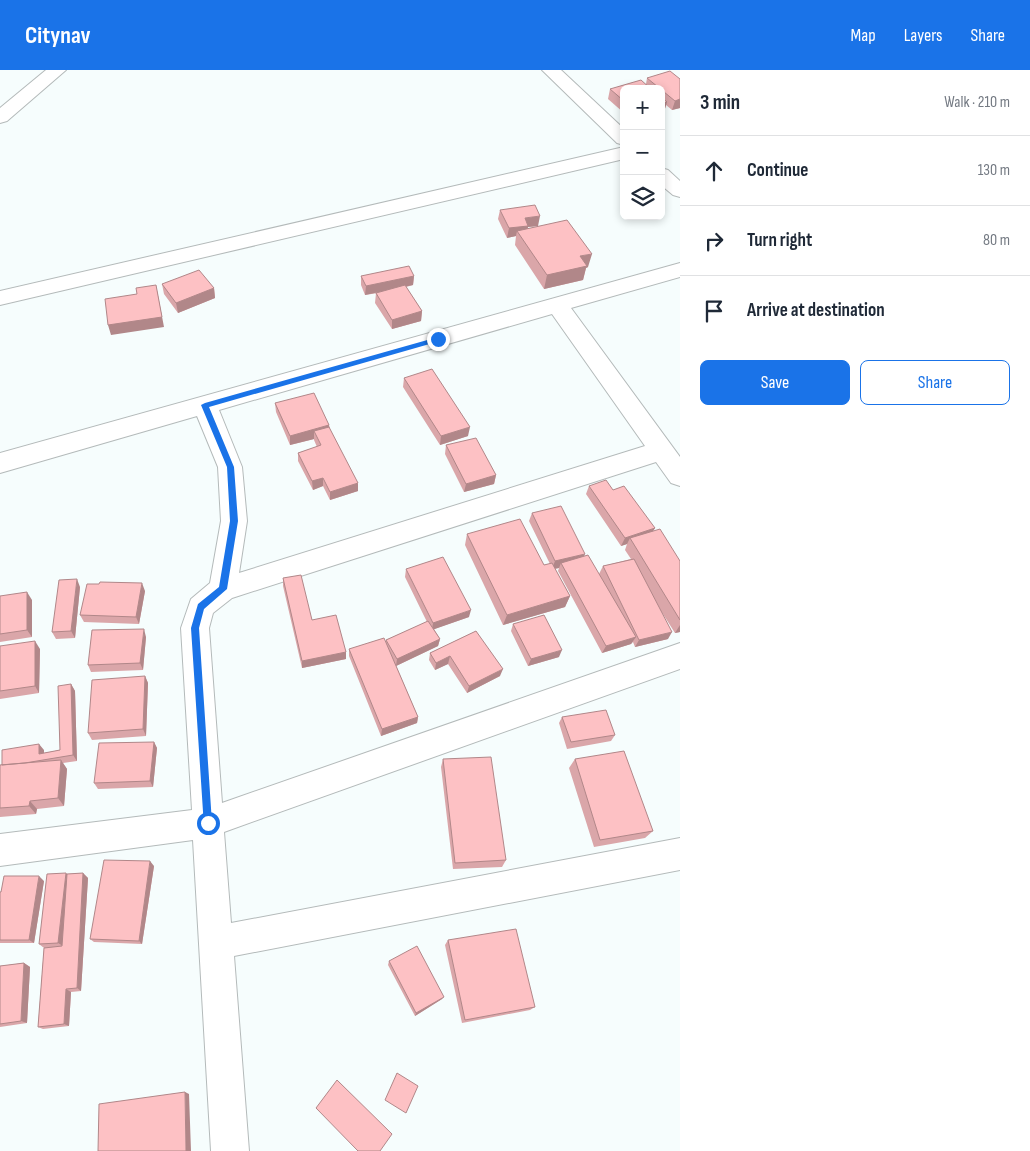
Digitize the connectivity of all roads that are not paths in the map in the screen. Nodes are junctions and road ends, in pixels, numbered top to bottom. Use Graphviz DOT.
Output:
graph roads {
  1 [pos="57,70"];
  2 [pos="551,70"];
  3 [pos="0,118"];
  4 [pos="620,135"];
  5 [pos="620,154"];
  6 [pos="662,175"];
  7 [pos="680,191"];
  8 [pos="680,270"];
  9 [pos="0,298"];
  10 [pos="557,305"];
  11 [pos="205,405"];
  12 [pos="661,451"];
  13 [pos="0,464"];
  14 [pos="680,476"];
  15 [pos="223,589"];
  16 [pos="680,656"];
  17 [pos="208,823"];
  18 [pos="0,850"];
  19 [pos="680,854"];
  20 [pos="216,943"];
  21 [pos="230,1151"];
  1 -- 3 [label="street"];
  2 -- 4 [label="street"];
  5 -- 9 [label="street"];
  6 -- 7 [label="street"];
  8 -- 10 [label="street"];
  10 -- 11 [label="street"];
  10 -- 12 [label="street"];
  11 -- 13 [label="street"];
  11 -- 15 [label="street"];
  12 -- 14 [label="street"];
  12 -- 15 [label="street"];
  15 -- 17 [label="street"];
  16 -- 17 [label="street"];
  17 -- 18 [label="street"];
  17 -- 20 [label="street"];
  19 -- 20 [label="street"];
  20 -- 21 [label="street"];
}
